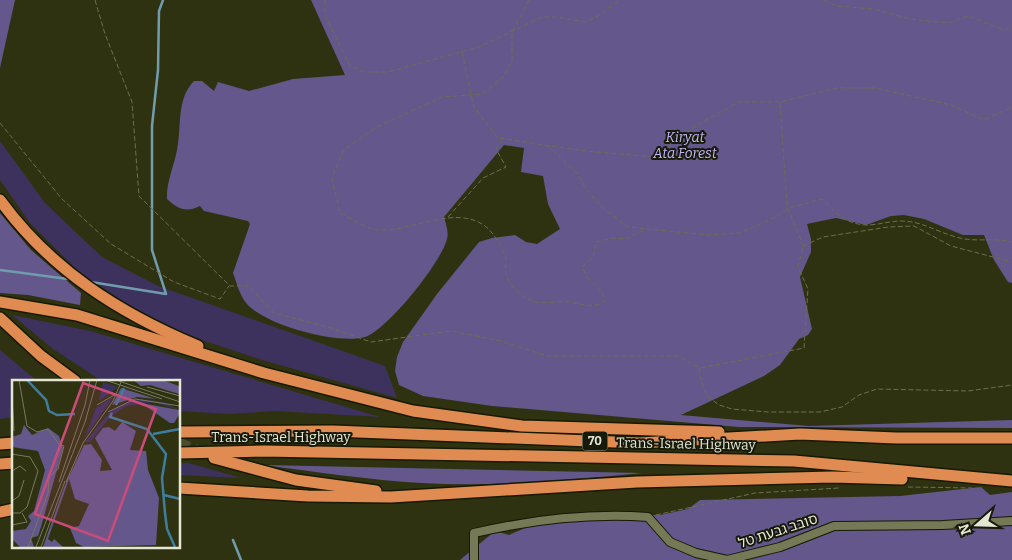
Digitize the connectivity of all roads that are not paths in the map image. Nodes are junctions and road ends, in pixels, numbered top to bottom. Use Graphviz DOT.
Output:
graph roads {
  1 [pos="0,200"];
  2 [pos="0,302"];
  3 [pos="0,318"];
  4 [pos="264,373"];
  5 [pos="73,380"];
  6 [pos="180,432"];
  7 [pos="800,434"];
  8 [pos="1012,438"];
  9 [pos="180,453"];
  10 [pos="214,458"];
  11 [pos="996,481"];
  12 [pos="1012,481"];
  13 [pos="180,488"];
  14 [pos="474,491"];
  15 [pos="1012,521"];
  16 [pos="474,560"];
  1 -- 4 [label="highway"];
  2 -- 4 [label="highway"];
  3 -- 5 [label="highway"];
  4 -- 7 [label="highway"];
  6 -- 7 [label="highway, Trans-Israel Highway / 70"];
  7 -- 8 [label="highway, Trans-Israel Highway / 70"];
  9 -- 11 [label="highway, Trans-Israel Highway / 70"];
  10 -- 14 [label="highway"];
  11 -- 12 [label="highway, Trans-Israel Highway / 70"];
  11 -- 14 [label="highway"];
  13 -- 14 [label="highway"];
  15 -- 16 [label="lane, סובב גבעת טל"];
}
